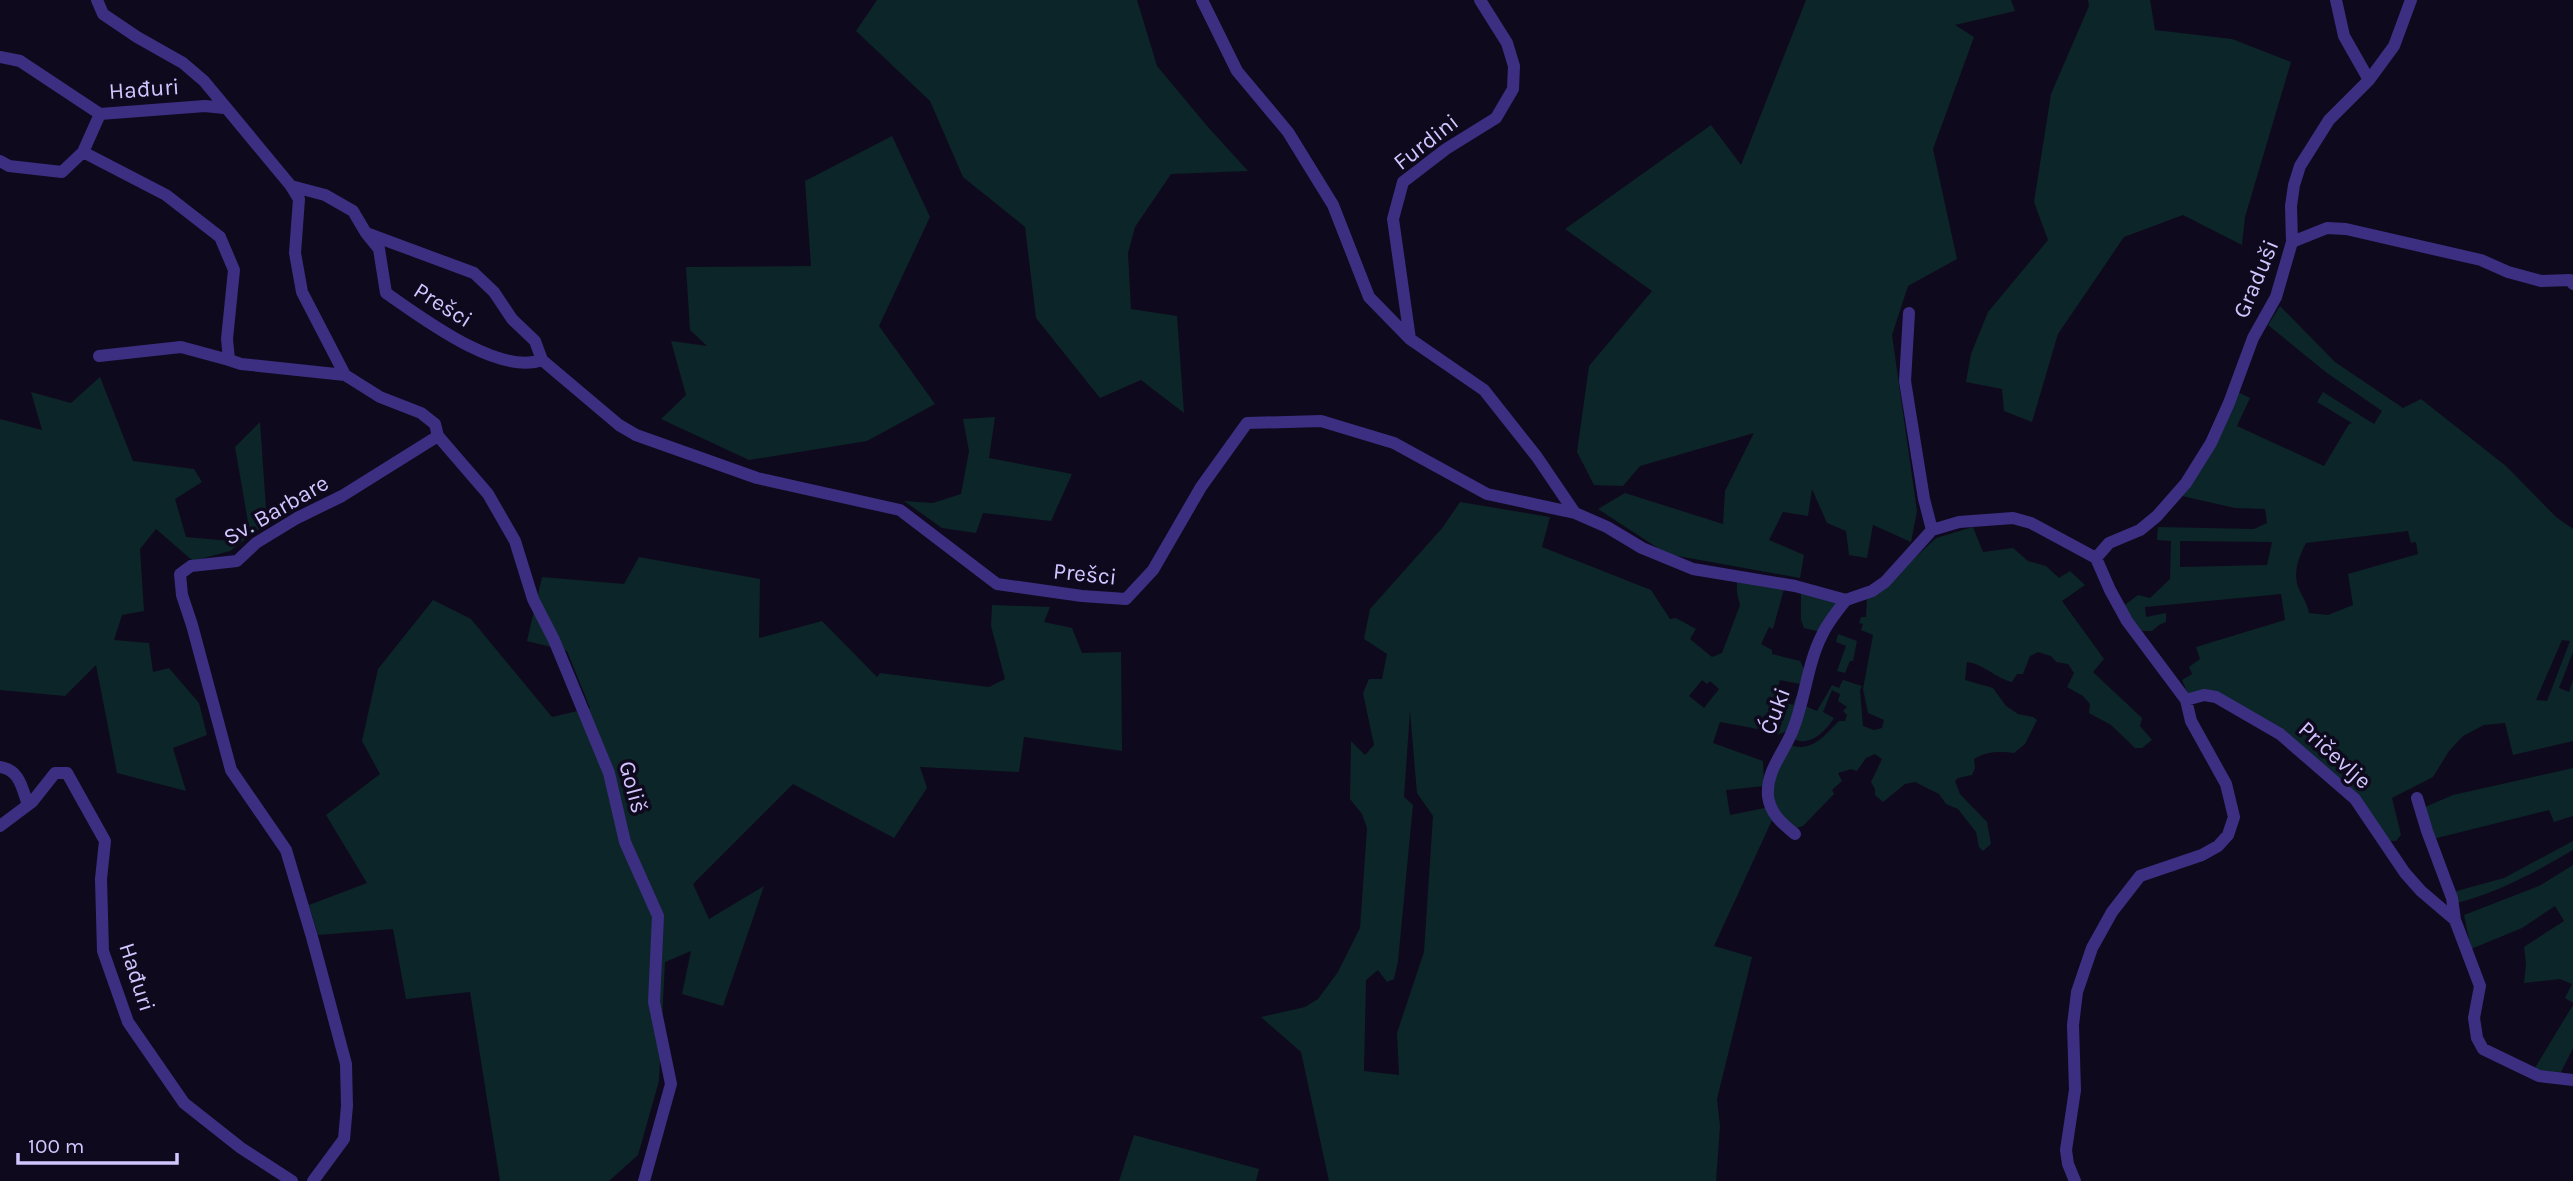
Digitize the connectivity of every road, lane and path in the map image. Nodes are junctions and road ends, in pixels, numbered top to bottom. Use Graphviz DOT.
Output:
graph roads {
  1 [pos="97,0"];
  2 [pos="1202,0"];
  3 [pos="1480,0"];
  4 [pos="2336,0"];
  5 [pos="2411,0"];
  6 [pos="0,57"];
  7 [pos="2369,80"];
  8 [pos="224,108"];
  9 [pos="100,114"];
  10 [pos="83,152"];
  11 [pos="0,161"];
  12 [pos="291,186"];
  13 [pos="366,233"];
  14 [pos="2292,242"];
  15 [pos="2571,282"];
  16 [pos="1909,313"];
  17 [pos="1410,340"];
  18 [pos="99,356"];
  19 [pos="229,360"];
  20 [pos="542,360"];
  21 [pos="345,375"];
  22 [pos="438,436"];
  23 [pos="1575,513"];
  24 [pos="1932,530"];
  25 [pos="2096,558"];
  26 [pos="1846,600"];
  27 [pos="2186,699"];
  28 [pos="0,767"];
  29 [pos="2417,798"];
  30 [pos="28,805"];
  31 [pos="0,826"];
  32 [pos="1795,834"];
  33 [pos="2455,920"];
  34 [pos="2573,1080"];
  35 [pos="292,1181"];
  36 [pos="313,1181"];
  37 [pos="644,1181"];
  38 [pos="2075,1181"];
  1 -- 8 [label="street"];
  2 -- 17 [label="street"];
  3 -- 17 [label="street, Furdini"];
  4 -- 7 [label="street"];
  5 -- 7 [label="street"];
  6 -- 9 [label="street, Hađuri"];
  7 -- 14 [label="street"];
  8 -- 9 [label="street, Hađuri"];
  8 -- 12 [label="street"];
  9 -- 10 [label="street"];
  10 -- 11 [label="street"];
  10 -- 19 [label="street"];
  12 -- 13 [label="street, Prešci"];
  12 -- 21 [label="street"];
  13 -- 20 [label="street, Prešci"];
  13 -- 20 [label="street, Prešci"];
  14 -- 15 [label="street, Graduši"];
  14 -- 25 [label="street, Graduši"];
  16 -- 24 [label="street"];
  17 -- 23 [label="street"];
  18 -- 19 [label="street"];
  19 -- 21 [label="street"];
  20 -- 23 [label="street, Prešci"];
  21 -- 22 [label="street"];
  22 -- 36 [label="street, Sv. Barbare"];
  22 -- 37 [label="street, Goliš"];
  23 -- 26 [label="street"];
  24 -- 25 [label="street"];
  24 -- 26 [label="street"];
  25 -- 27 [label="street"];
  26 -- 32 [label="street, Ćuki"];
  27 -- 33 [label="street, Pričevlje"];
  27 -- 38 [label="street"];
  28 -- 30 [label="street"];
  29 -- 33 [label="street, Pričevlje"];
  30 -- 31 [label="street, Hađuri"];
  30 -- 35 [label="street, Hađuri"];
  33 -- 34 [label="street, Pričevlje"];
}
